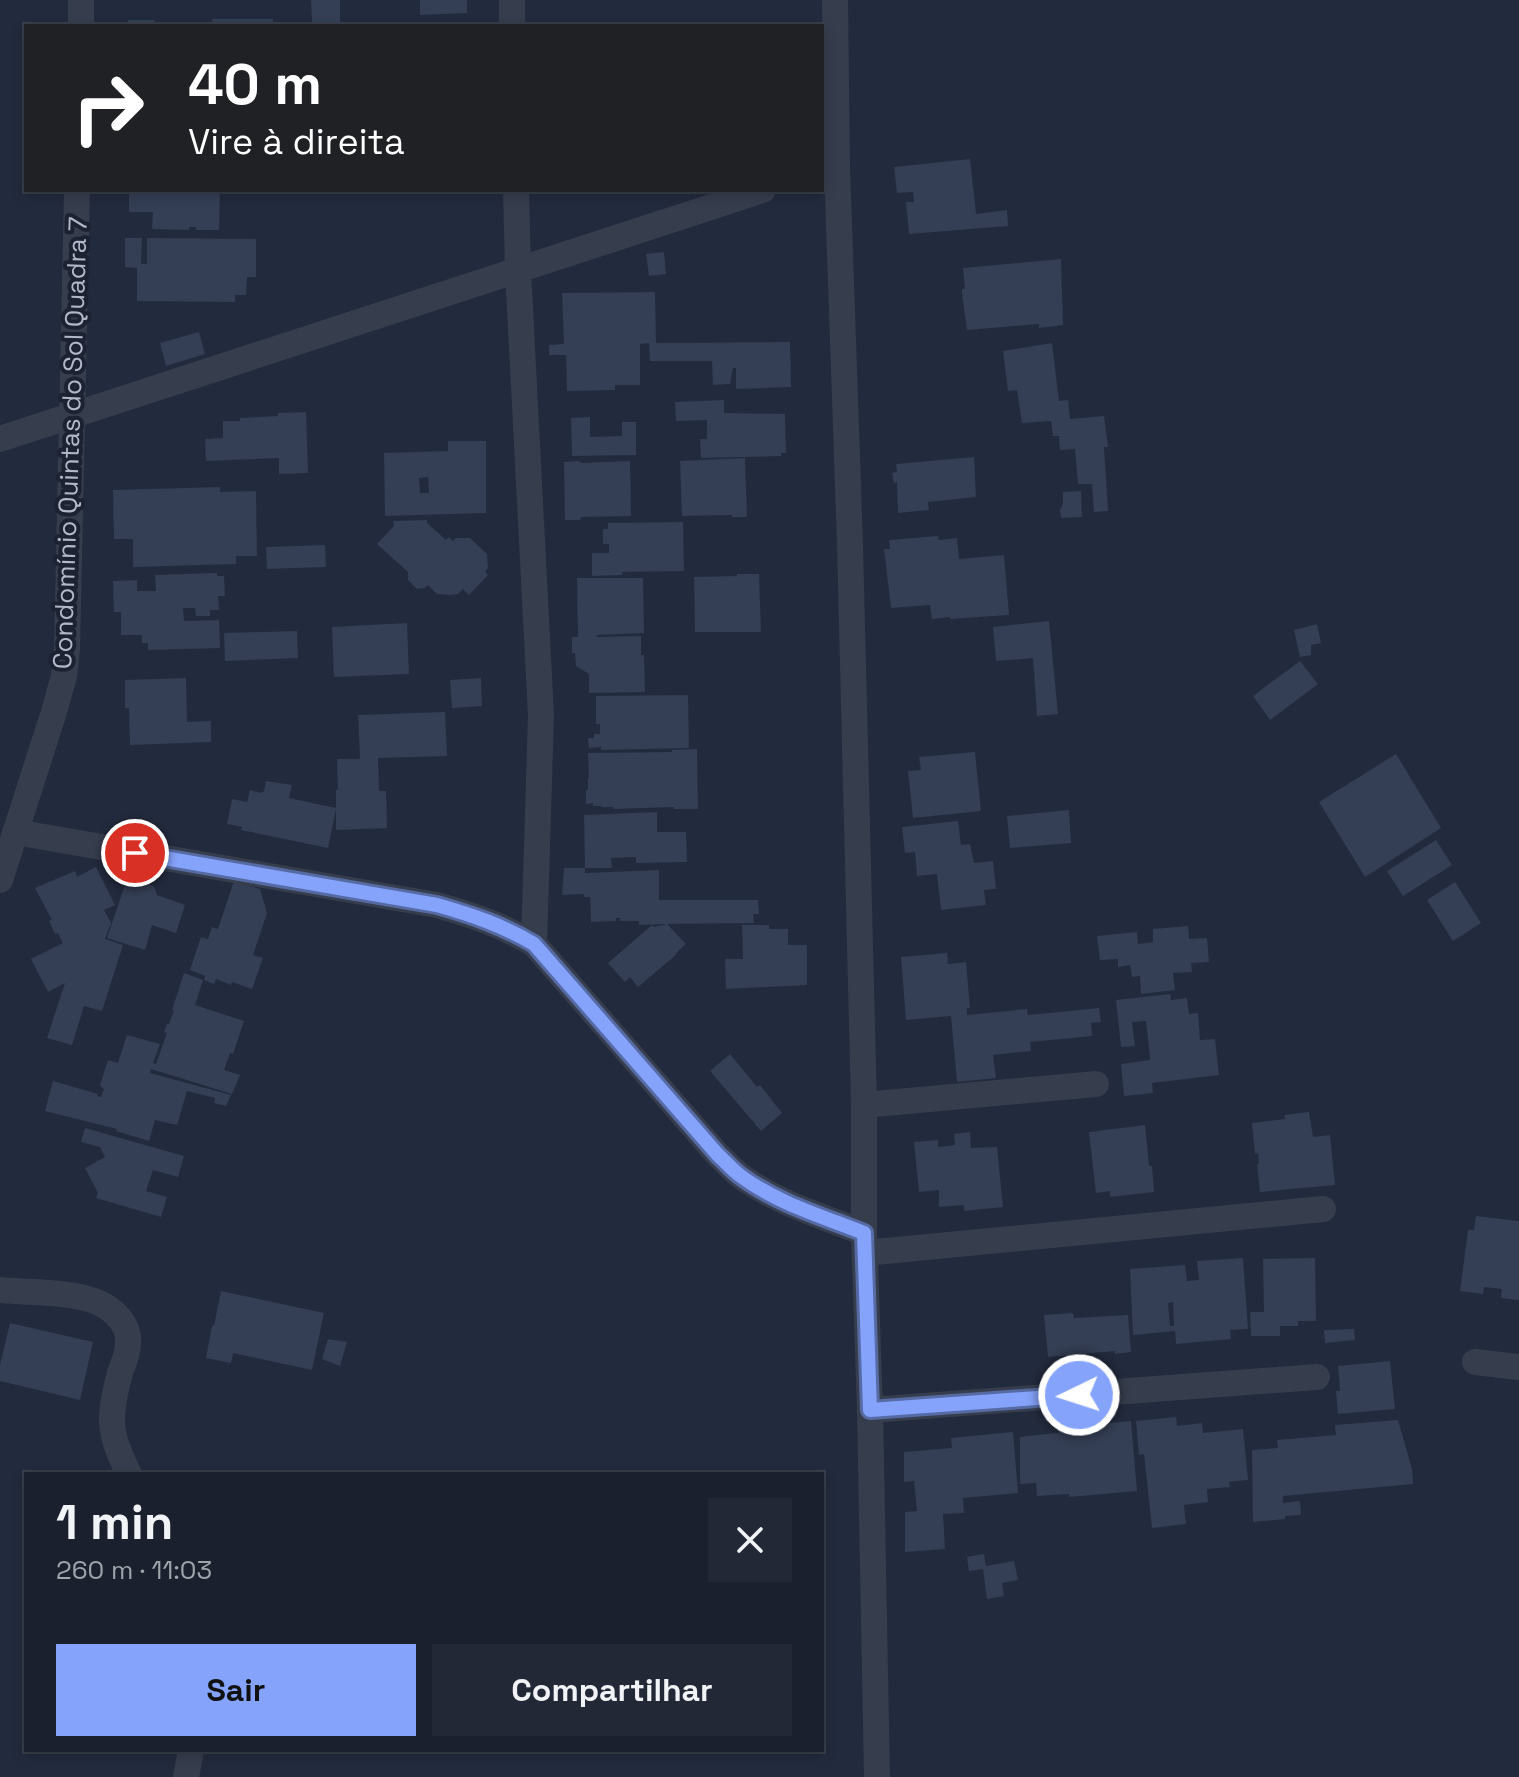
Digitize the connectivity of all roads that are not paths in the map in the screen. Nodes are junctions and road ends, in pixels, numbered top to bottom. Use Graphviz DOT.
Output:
graph roads {
  1 [pos="81,0"];
  2 [pos="512,0"];
  3 [pos="835,0"];
  4 [pos="81,24"];
  5 [pos="512,24"];
  6 [pos="830,168"];
  7 [pos="77,192"];
  8 [pos="516,192"];
  9 [pos="757,192"];
  10 [pos="518,270"];
  11 [pos="73,416"];
  12 [pos="0,439"];
  13 [pos="15,832"];
  14 [pos="0,880"];
  15 [pos="534,944"];
  16 [pos="1096,1084"];
  17 [pos="864,1105"];
  18 [pos="1323,1209"];
  19 [pos="865,1243"];
  20 [pos="0,1290"];
  21 [pos="1475,1362"];
  22 [pos="1519,1367"];
  23 [pos="1317,1377"];
  24 [pos="870,1410"];
  25 [pos="128,1472"];
  26 [pos="191,1752"];
  27 [pos="186,1777"];
  28 [pos="877,1777"];
  1 -- 4 [label="street"];
  2 -- 5 [label="street"];
  3 -- 6 [label="street"];
  6 -- 17 [label="street"];
  7 -- 11 [label="street, Condomínio Quintas do Sol Quadra 7"];
  8 -- 10 [label="street"];
  9 -- 10 [label="street"];
  10 -- 11 [label="street"];
  10 -- 15 [label="street"];
  11 -- 12 [label="street"];
  11 -- 13 [label="street, Condomínio Quintas do Sol Quadra 7"];
  13 -- 14 [label="street, Condomínio Quintas do Sol Quadra 7"];
  13 -- 15 [label="street"];
  15 -- 19 [label="street"];
  16 -- 17 [label="street"];
  17 -- 19 [label="street"];
  18 -- 19 [label="street"];
  19 -- 24 [label="street"];
  20 -- 25 [label="street"];
  21 -- 22 [label="street"];
  23 -- 24 [label="street"];
  24 -- 28 [label="street"];
  26 -- 27 [label="street"];
}
